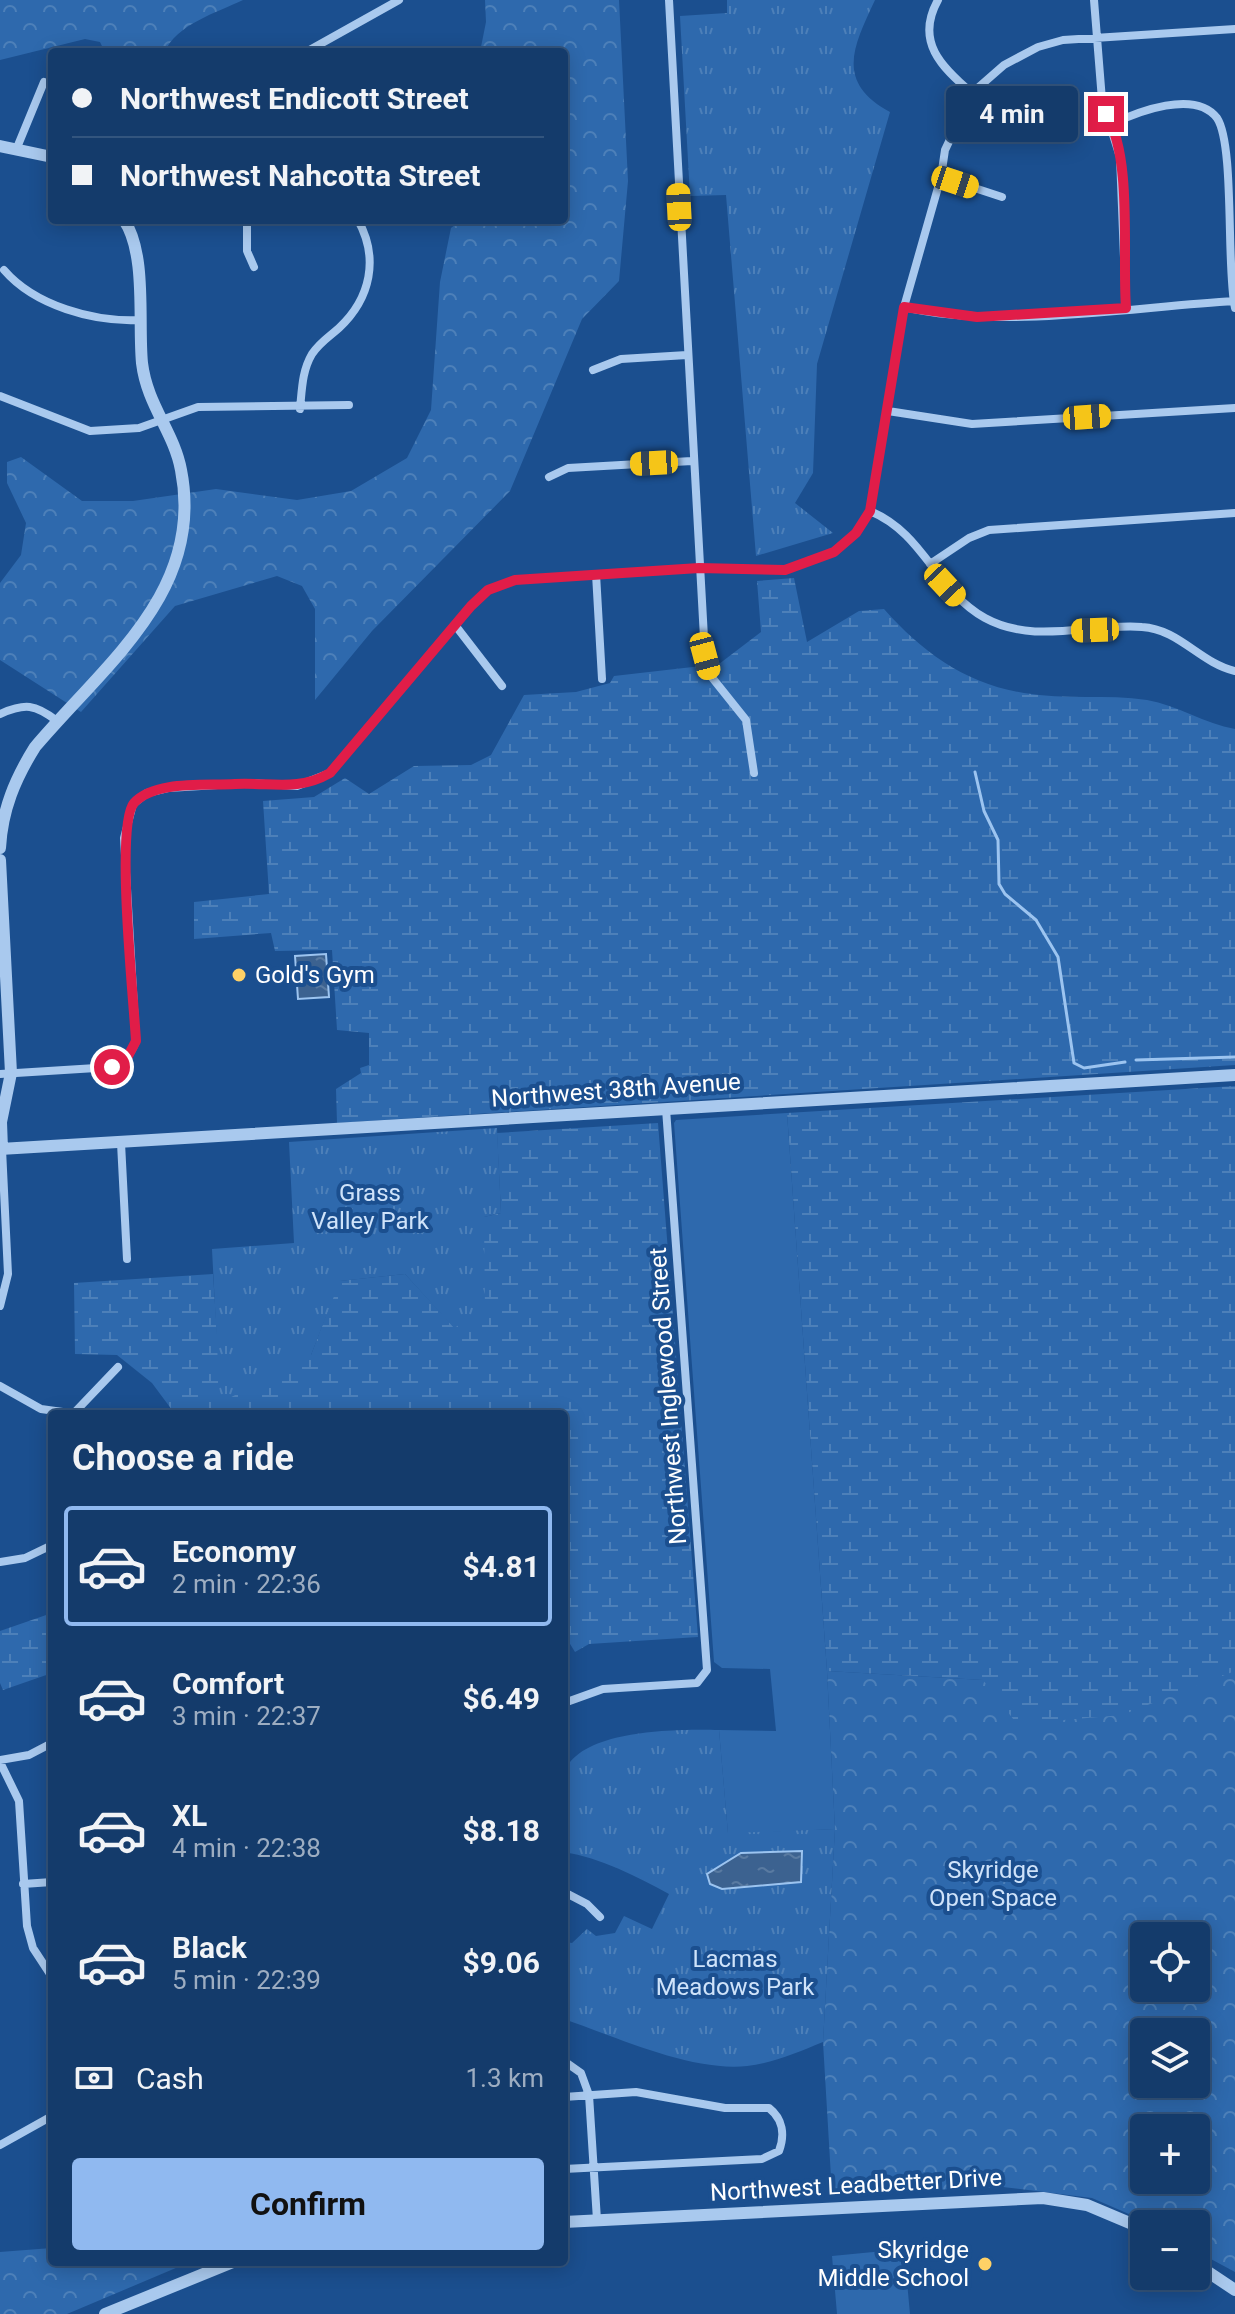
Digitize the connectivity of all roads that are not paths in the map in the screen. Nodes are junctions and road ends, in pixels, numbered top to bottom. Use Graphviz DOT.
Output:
graph roads {
  1 [pos="399,0"];
  2 [pos="669,0"];
  3 [pos="938,0"];
  4 [pos="1094,0"];
  5 [pos="1235,29"];
  6 [pos="1096,35"];
  7 [pos="313,48"];
  8 [pos="44,82"];
  9 [pos="972,93"];
  10 [pos="1112,124"];
  11 [pos="0,146"];
  12 [pos="16,150"];
  13 [pos="48,156"];
  14 [pos="941,177"];
  15 [pos="1002,197"];
  16 [pos="126,224"];
  17 [pos="247,224"];
  18 [pos="360,224"];
  19 [pos="254,267"];
  20 [pos="4,270"];
  21 [pos="1234,305"];
  22 [pos="904,307"];
  23 [pos="1126,308"];
  24 [pos="139,320"];
  25 [pos="687,355"];
  26 [pos="593,370"];
  27 [pos="0,396"];
  28 [pos="349,405"];
  29 [pos="1235,408"];
  30 [pos="300,409"];
  31 [pos="888,411"];
  32 [pos="158,420"];
  33 [pos="692,461"];
  34 [pos="549,477"];
  35 [pos="870,511"];
  36 [pos="1235,513"];
  37 [pos="930,564"];
  38 [pos="699,568"];
  39 [pos="596,574"];
  40 [pos="455,625"];
  41 [pos="1235,671"];
  42 [pos="602,679"];
  43 [pos="502,686"];
  44 [pos="0,714"];
  45 [pos="57,721"];
  46 [pos="754,773"];
  47 [pos="0,848"];
  48 [pos="0,860"];
  49 [pos="2,947"];
  50 [pos="6,1073"];
  51 [pos="1235,1075"];
  52 [pos="666,1109"];
  53 [pos="121,1143"];
  54 [pos="1,1149"];
  55 [pos="127,1259"];
  56 [pos="0,1306"];
  57 [pos="118,1367"];
  58 [pos="0,1386"];
  59 [pos="50,1410"];
  60 [pos="79,1410"];
  61 [pos="48,1547"];
  62 [pos="0,1562"];
  63 [pos="568,1702"];
  64 [pos="48,1745"];
  65 [pos="0,1761"];
  66 [pos="48,1882"];
  67 [pos="23,1884"];
  68 [pos="568,1894"];
  69 [pos="600,1917"];
  70 [pos="48,1971"];
  71 [pos="568,2064"];
  72 [pos="589,2095"];
  73 [pos="568,2097"];
  74 [pos="48,2118"];
  75 [pos="0,2145"];
  76 [pos="594,2167"];
  77 [pos="568,2169"];
  78 [pos="597,2220"];
  79 [pos="568,2222"];
  80 [pos="1130,2223"];
  81 [pos="223,2266"];
  82 [pos="1210,2273"];
  83 [pos="1235,2290"];
  84 [pos="105,2314"];
  1 -- 7 [label="street"];
  2 -- 25 [label="street"];
  3 -- 9 [label="street"];
  4 -- 6 [label="street"];
  5 -- 6 [label="street"];
  6 -- 9 [label="street"];
  6 -- 10 [label="street"];
  8 -- 12 [label="street"];
  9 -- 14 [label="street"];
  10 -- 21 [label="street"];
  10 -- 23 [label="street"];
  11 -- 12 [label="street"];
  12 -- 13 [label="street"];
  14 -- 15 [label="street"];
  14 -- 22 [label="street"];
  16 -- 24 [label="street"];
  17 -- 19 [label="street"];
  18 -- 30 [label="street"];
  20 -- 24 [label="street"];
  21 -- 23 [label="street"];
  22 -- 23 [label="street"];
  22 -- 31 [label="street"];
  24 -- 32 [label="street"];
  25 -- 26 [label="street"];
  25 -- 33 [label="street"];
  27 -- 32 [label="street"];
  28 -- 30 [label="street"];
  29 -- 31 [label="street"];
  30 -- 32 [label="street"];
  31 -- 35 [label="street"];
  32 -- 45 [label="street"];
  33 -- 34 [label="street"];
  33 -- 38 [label="street"];
  35 -- 37 [label="street"];
  35 -- 38 [label="street"];
  36 -- 37 [label="street"];
  37 -- 41 [label="street"];
  38 -- 39 [label="street"];
  38 -- 46 [label="street"];
  39 -- 40 [label="street"];
  39 -- 42 [label="street"];
  40 -- 43 [label="street"];
  40 -- 50 [label="street"];
  44 -- 45 [label="street"];
  45 -- 47 [label="street"];
  48 -- 49 [label="street"];
  49 -- 50 [label="street"];
  50 -- 54 [label="street"];
  51 -- 52 [label="street, Northwest 38th Avenue"];
  52 -- 53 [label="street, Northwest 38th Avenue"];
  52 -- 63 [label="street, Northwest Inglewood Street"];
  53 -- 54 [label="street, Northwest 38th Avenue"];
  53 -- 55 [label="street"];
  54 -- 56 [label="street"];
  57 -- 60 [label="street"];
  58 -- 59 [label="street"];
  61 -- 62 [label="street"];
  64 -- 65 [label="street"];
  65 -- 67 [label="street"];
  66 -- 67 [label="street"];
  67 -- 70 [label="street"];
  68 -- 69 [label="street"];
  71 -- 72 [label="street"];
  72 -- 73 [label="street"];
  72 -- 76 [label="street"];
  72 -- 76 [label="street"];
  74 -- 75 [label="street"];
  76 -- 77 [label="street"];
  76 -- 78 [label="street"];
  78 -- 79 [label="street, Northwest Leadbetter Drive"];
  78 -- 80 [label="street, Northwest Leadbetter Drive"];
  81 -- 84 [label="street"];
  82 -- 83 [label="street"];
}
